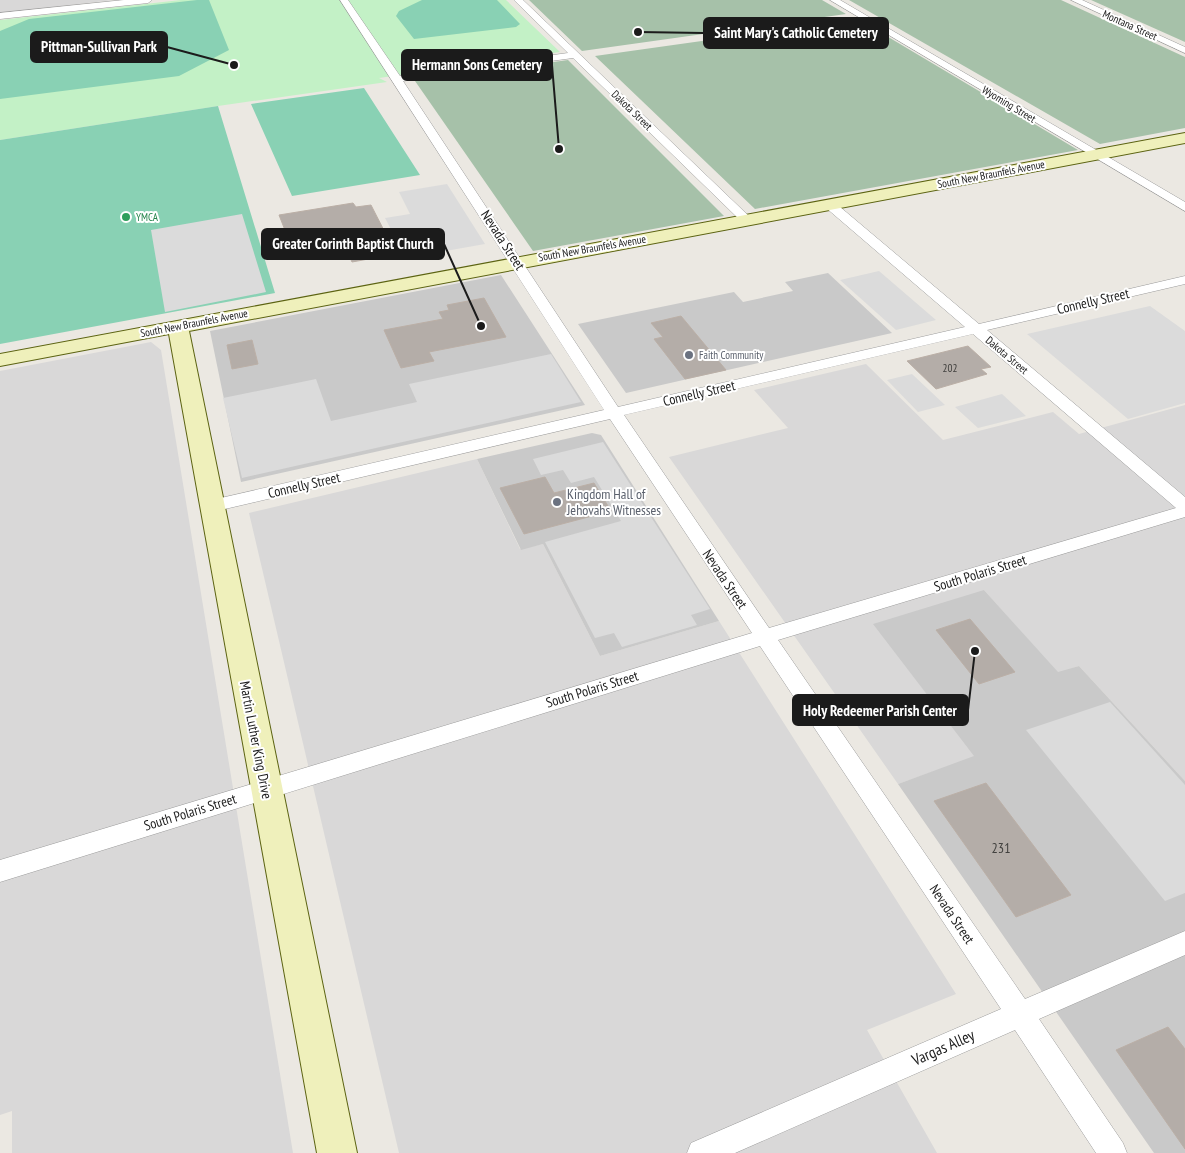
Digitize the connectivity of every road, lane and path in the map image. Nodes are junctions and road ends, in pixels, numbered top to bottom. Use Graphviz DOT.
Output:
graph roads {
  1 [pos="148,0"];
  2 [pos="344,0"];
  3 [pos="518,0"];
  4 [pos="834,0"];
  5 [pos="1074,0"];
  6 [pos="99,3"];
  7 [pos="0,16"];
  8 [pos="1185,50"];
  9 [pos="575,55"];
  10 [pos="398,79"];
  11 [pos="1185,138"];
  12 [pos="1095,154"];
  13 [pos="829,204"];
  14 [pos="1185,208"];
  15 [pos="747,220"];
  16 [pos="517,262"];
  17 [pos="1185,280"];
  18 [pos="178,326"];
  19 [pos="976,328"];
  20 [pos="0,360"];
  21 [pos="614,413"];
  22 [pos="212,506"];
  23 [pos="1185,506"];
  24 [pos="1185,512"];
  25 [pos="764,637"];
  26 [pos="266,788"];
  27 [pos="0,871"];
  28 [pos="1185,943"];
  29 [pos="1020,1014"];
  30 [pos="337,1153"];
  31 [pos="701,1153"];
  32 [pos="1113,1153"];
  1 -- 6 [label="street"];
  2 -- 10 [label="street, Nevada Street"];
  3 -- 9 [label="street, Dakota Street"];
  4 -- 12 [label="street, Wyoming Street"];
  5 -- 8 [label="street, Montana Street"];
  6 -- 7 [label="street"];
  9 -- 10 [label="street"];
  9 -- 15 [label="street, Dakota Street"];
  10 -- 16 [label="street, Nevada Street"];
  11 -- 12 [label="main road, South New Braunfels Avenue"];
  12 -- 13 [label="main road, South New Braunfels Avenue"];
  12 -- 14 [label="street, Wyoming Street"];
  13 -- 15 [label="main road, South New Braunfels Avenue"];
  13 -- 19 [label="street, Dakota Street"];
  15 -- 16 [label="main road, South New Braunfels Avenue"];
  16 -- 18 [label="main road, South New Braunfels Avenue"];
  16 -- 21 [label="street, Nevada Street"];
  17 -- 19 [label="street, Connelly Street"];
  18 -- 20 [label="main road, South New Braunfels Avenue"];
  18 -- 22 [label="main road, Martin Luther King Drive"];
  19 -- 21 [label="street, Connelly Street"];
  19 -- 23 [label="street, Dakota Street"];
  21 -- 22 [label="street, Connelly Street"];
  21 -- 25 [label="street, Nevada Street"];
  22 -- 26 [label="main road, Martin Luther King Drive"];
  24 -- 25 [label="street, South Polaris Street"];
  25 -- 26 [label="street, South Polaris Street"];
  25 -- 29 [label="street, Nevada Street"];
  26 -- 27 [label="street, South Polaris Street"];
  26 -- 30 [label="main road, Martin Luther King Drive"];
  28 -- 29 [label="street, Vargas Alley"];
  29 -- 31 [label="street, Vargas Alley"];
  29 -- 32 [label="street, Nevada Street"];
}
